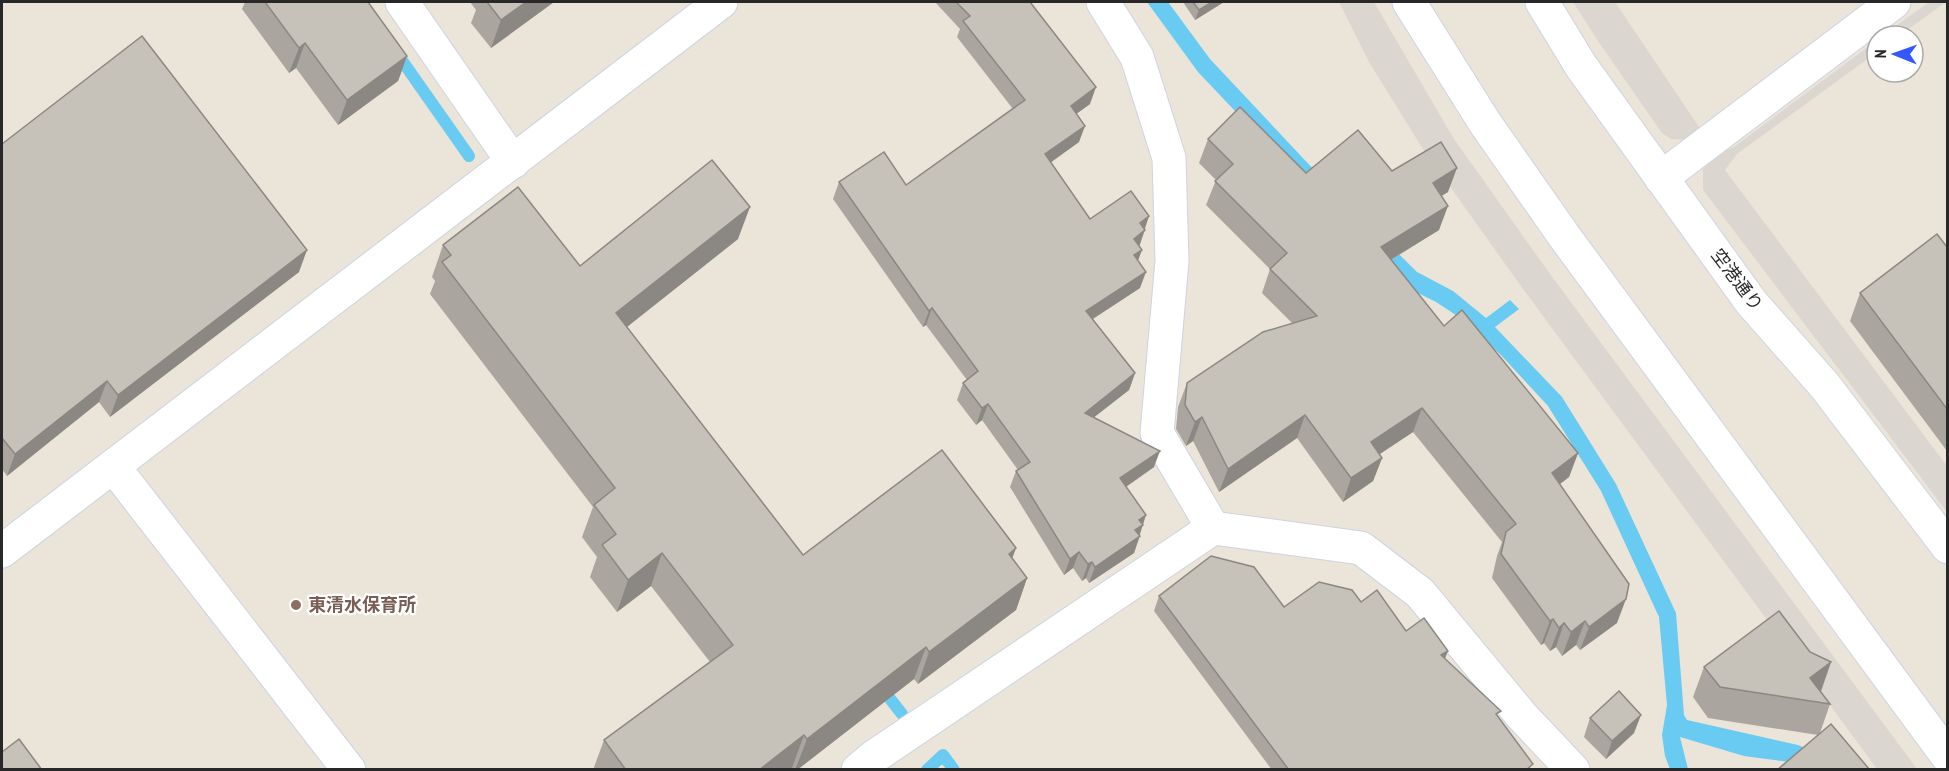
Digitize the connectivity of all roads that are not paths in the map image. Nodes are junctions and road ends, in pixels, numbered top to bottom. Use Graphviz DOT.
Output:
graph roads {
  1 [pos="402,2"];
  2 [pos="721,2"];
  3 [pos="1103,2"];
  4 [pos="1409,2"];
  5 [pos="1542,2"];
  6 [pos="1894,2"];
  7 [pos="513,162"];
  8 [pos="1661,178"];
  9 [pos="113,466"];
  10 [pos="1213,528"];
  11 [pos="1947,547"];
  12 [pos="2,550"];
  13 [pos="1947,757"];
  14 [pos="349,770"];
  15 [pos="858,770"];
  16 [pos="1573,770"];
  1 -- 7 [label="street"];
  2 -- 7 [label="street"];
  3 -- 10 [label="street"];
  4 -- 13 [label="street"];
  5 -- 8 [label="street, 空港通り"];
  6 -- 8 [label="street"];
  7 -- 9 [label="street"];
  8 -- 11 [label="street, 空港通り"];
  9 -- 12 [label="street"];
  9 -- 14 [label="street"];
  10 -- 15 [label="street"];
  10 -- 16 [label="street"];
}
